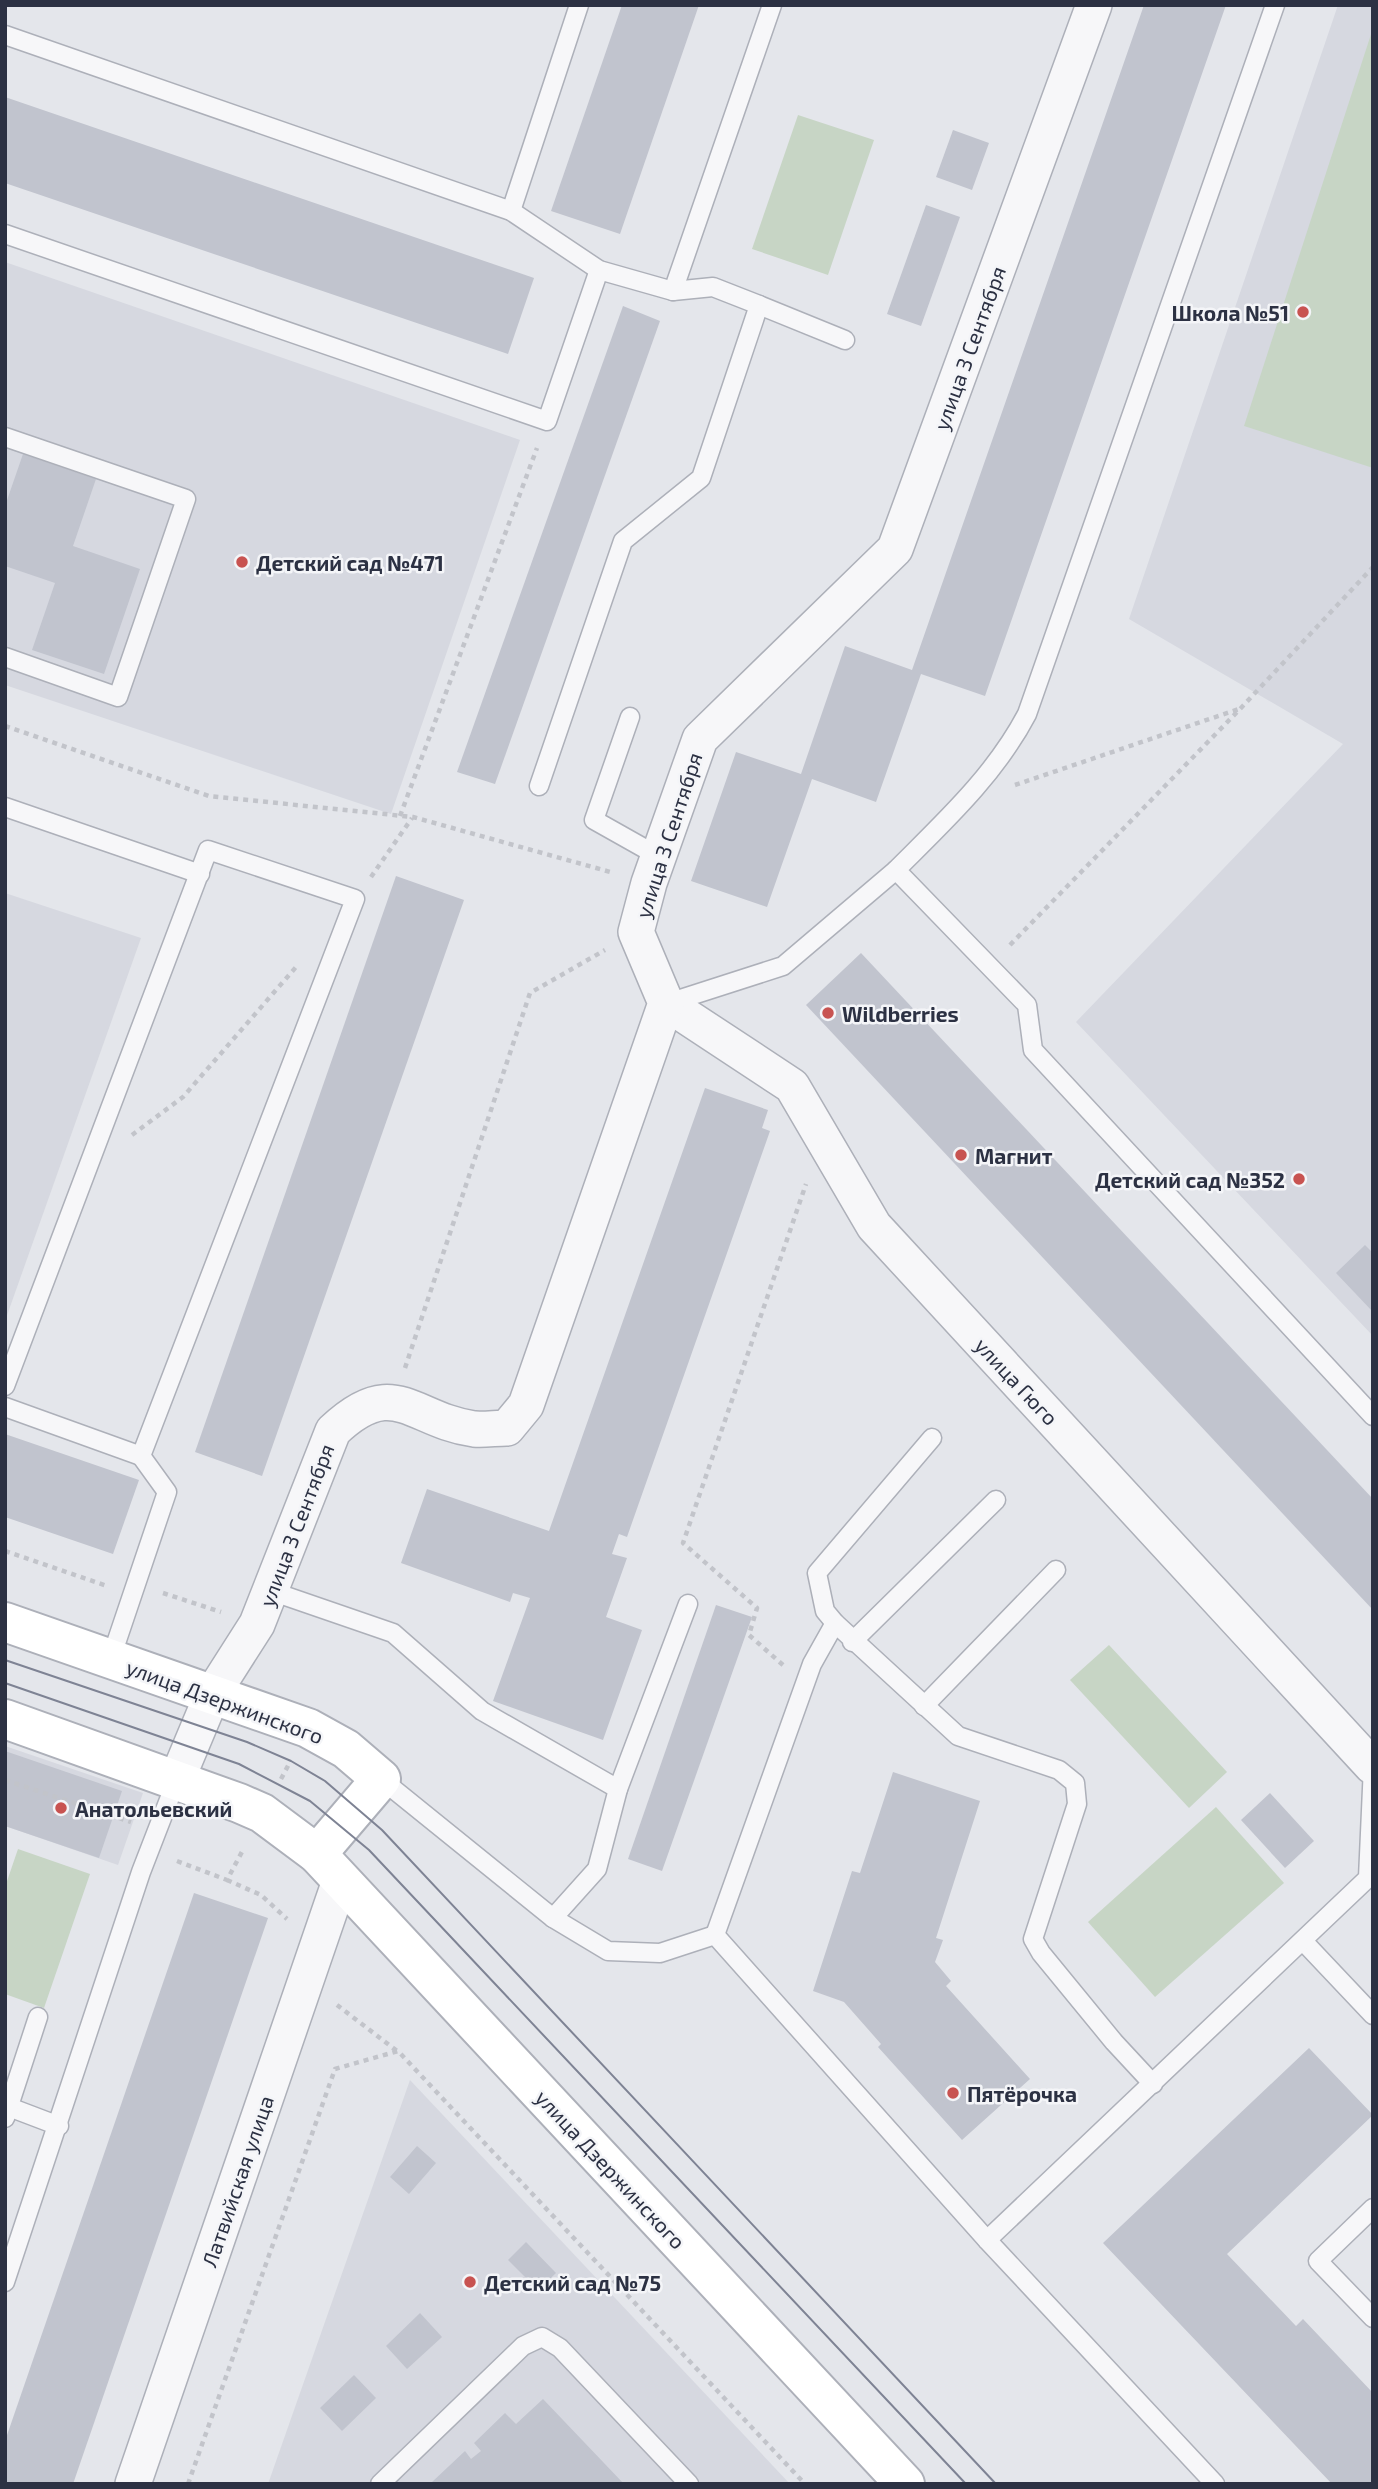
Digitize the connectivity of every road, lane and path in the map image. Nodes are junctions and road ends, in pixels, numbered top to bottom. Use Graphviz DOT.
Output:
graph roads {
  1 [pos="579,5"];
  2 [pos="772,5"];
  3 [pos="1094,5"];
  4 [pos="1275,5"];
  5 [pos="5,35"];
  6 [pos="511,211"];
  7 [pos="5,234"];
  8 [pos="599,270"];
  9 [pos="673,291"];
  10 [pos="759,305"];
  11 [pos="845,340"];
  12 [pos="547,421"];
  13 [pos="5,437"];
  14 [pos="1373,567"];
  15 [pos="5,657"];
  16 [pos="1240,709"];
  17 [pos="630,717"];
  18 [pos="5,726"];
  19 [pos="539,786"];
  20 [pos="964,803"];
  21 [pos="5,807"];
  22 [pos="400,816"];
  23 [pos="413,817"];
  24 [pos="653,869"];
  25 [pos="896,870"];
  26 [pos="200,874"];
  27 [pos="355,899"];
  28 [pos="636,932"];
  29 [pos="301,962"];
  30 [pos="989,966"];
  31 [pos="666,1003"];
  32 [pos="822,1138"];
  33 [pos="85,1171"];
  34 [pos="5,1386"];
  35 [pos="394,1402"];
  36 [pos="5,1407"];
  37 [pos="1373,1416"];
  38 [pos="932,1438"];
  39 [pos="141,1456"];
  40 [pos="996,1500"];
  41 [pos="1056,1570"];
  42 [pos="271,1591"];
  43 [pos="688,1604"];
  44 [pos="5,1622"];
  45 [pos="835,1623"];
  46 [pos="852,1642"];
  47 [pos="111,1658"];
  48 [pos="805,1684"];
  49 [pos="214,1693"];
  50 [pos="925,1706"];
  51 [pos="5,1719"];
  52 [pos="1372,1766"];
  53 [pos="177,1779"];
  54 [pos="381,1779"];
  55 [pos="5,1780"];
  56 [pos="618,1789"];
  57 [pos="158,1831"];
  58 [pos="329,1866"];
  59 [pos="553,1918"];
  60 [pos="715,1935"];
  61 [pos="1303,1941"];
  62 [pos="1370,2008"];
  63 [pos="38,2017"];
  64 [pos="1153,2084"];
  65 [pos="7,2113"];
  66 [pos="59,2126"];
  67 [pos="1373,2207"];
  68 [pos="987,2240"];
  69 [pos="5,2282"];
  70 [pos="1373,2318"];
  71 [pos="133,2484"];
  72 [pos="188,2484"];
  73 [pos="380,2484"];
  74 [pos="690,2484"];
  75 [pos="805,2484"];
  76 [pos="905,2484"];
  77 [pos="1215,2484"];
  1 -- 6 [label="lane"];
  2 -- 9 [label="lane"];
  3 -- 24 [label="street, улица 3 Сентября"];
  4 -- 20 [label="lane"];
  5 -- 6 [label="lane"];
  6 -- 8 [label="lane"];
  7 -- 12 [label="lane"];
  8 -- 9 [label="lane"];
  8 -- 12 [label="lane"];
  9 -- 10 [label="lane"];
  10 -- 11 [label="lane"];
  10 -- 19 [label="lane"];
  12 -- 22 [label="path"];
  13 -- 15 [label="lane"];
  14 -- 16 [label="path"];
  16 -- 20 [label="path"];
  16 -- 30 [label="path"];
  17 -- 24 [label="lane"];
  18 -- 22 [label="path"];
  20 -- 25 [label="lane"];
  21 -- 26 [label="lane"];
  22 -- 23 [label="path"];
  23 -- 24 [label="path"];
  23 -- 27 [label="path"];
  24 -- 28 [label="street, улица 3 Сентября"];
  25 -- 30 [label="lane"];
  25 -- 31 [label="lane"];
  26 -- 27 [label="lane"];
  26 -- 33 [label="lane"];
  27 -- 39 [label="lane"];
  28 -- 31 [label="street, улица 3 Сентября"];
  28 -- 35 [label="path"];
  29 -- 33 [label="path"];
  30 -- 37 [label="lane"];
  31 -- 32 [label="street, улица Гюго"];
  31 -- 35 [label="street, улица 3 Сентября"];
  32 -- 48 [label="path"];
  32 -- 52 [label="street, улица Гюго"];
  33 -- 34 [label="lane"];
  35 -- 42 [label="street, улица 3 Сентября"];
  36 -- 39 [label="lane"];
  38 -- 45 [label="lane"];
  39 -- 47 [label="lane"];
  40 -- 46 [label="lane"];
  41 -- 50 [label="lane"];
  42 -- 49 [label="street, улица 3 Сентября"];
  42 -- 56 [label="lane"];
  43 -- 56 [label="lane"];
  44 -- 47 [label="main road, улица Дзержинского"];
  45 -- 46 [label="lane"];
  45 -- 48 [label="lane"];
  46 -- 50 [label="lane"];
  47 -- 49 [label="main road, улица Дзержинского"];
  48 -- 60 [label="lane"];
  49 -- 53 [label="street, улица 3 Сентября"];
  49 -- 54 [label="main road, улица Дзержинского"];
  50 -- 64 [label="lane"];
  51 -- 53 [label="main road, улица Дзержинского"];
  52 -- 61 [label="lane"];
  53 -- 57 [label="lane"];
  53 -- 58 [label="main road, улица Дзержинского"];
  54 -- 58 [label="main road"];
  54 -- 59 [label="lane"];
  55 -- 57 [label="path"];
  56 -- 59 [label="lane"];
  57 -- 66 [label="lane"];
  58 -- 71 [label="street, Латвийская улица"];
  58 -- 76 [label="main road, улица Дзержинского"];
  59 -- 60 [label="lane"];
  60 -- 68 [label="lane"];
  61 -- 62 [label="lane"];
  61 -- 64 [label="lane"];
  63 -- 65 [label="lane"];
  64 -- 68 [label="lane"];
  65 -- 66 [label="lane"];
  66 -- 69 [label="lane"];
  67 -- 70 [label="lane"];
  68 -- 77 [label="lane"];
  72 -- 75 [label="path"];
  73 -- 74 [label="lane"];
}
